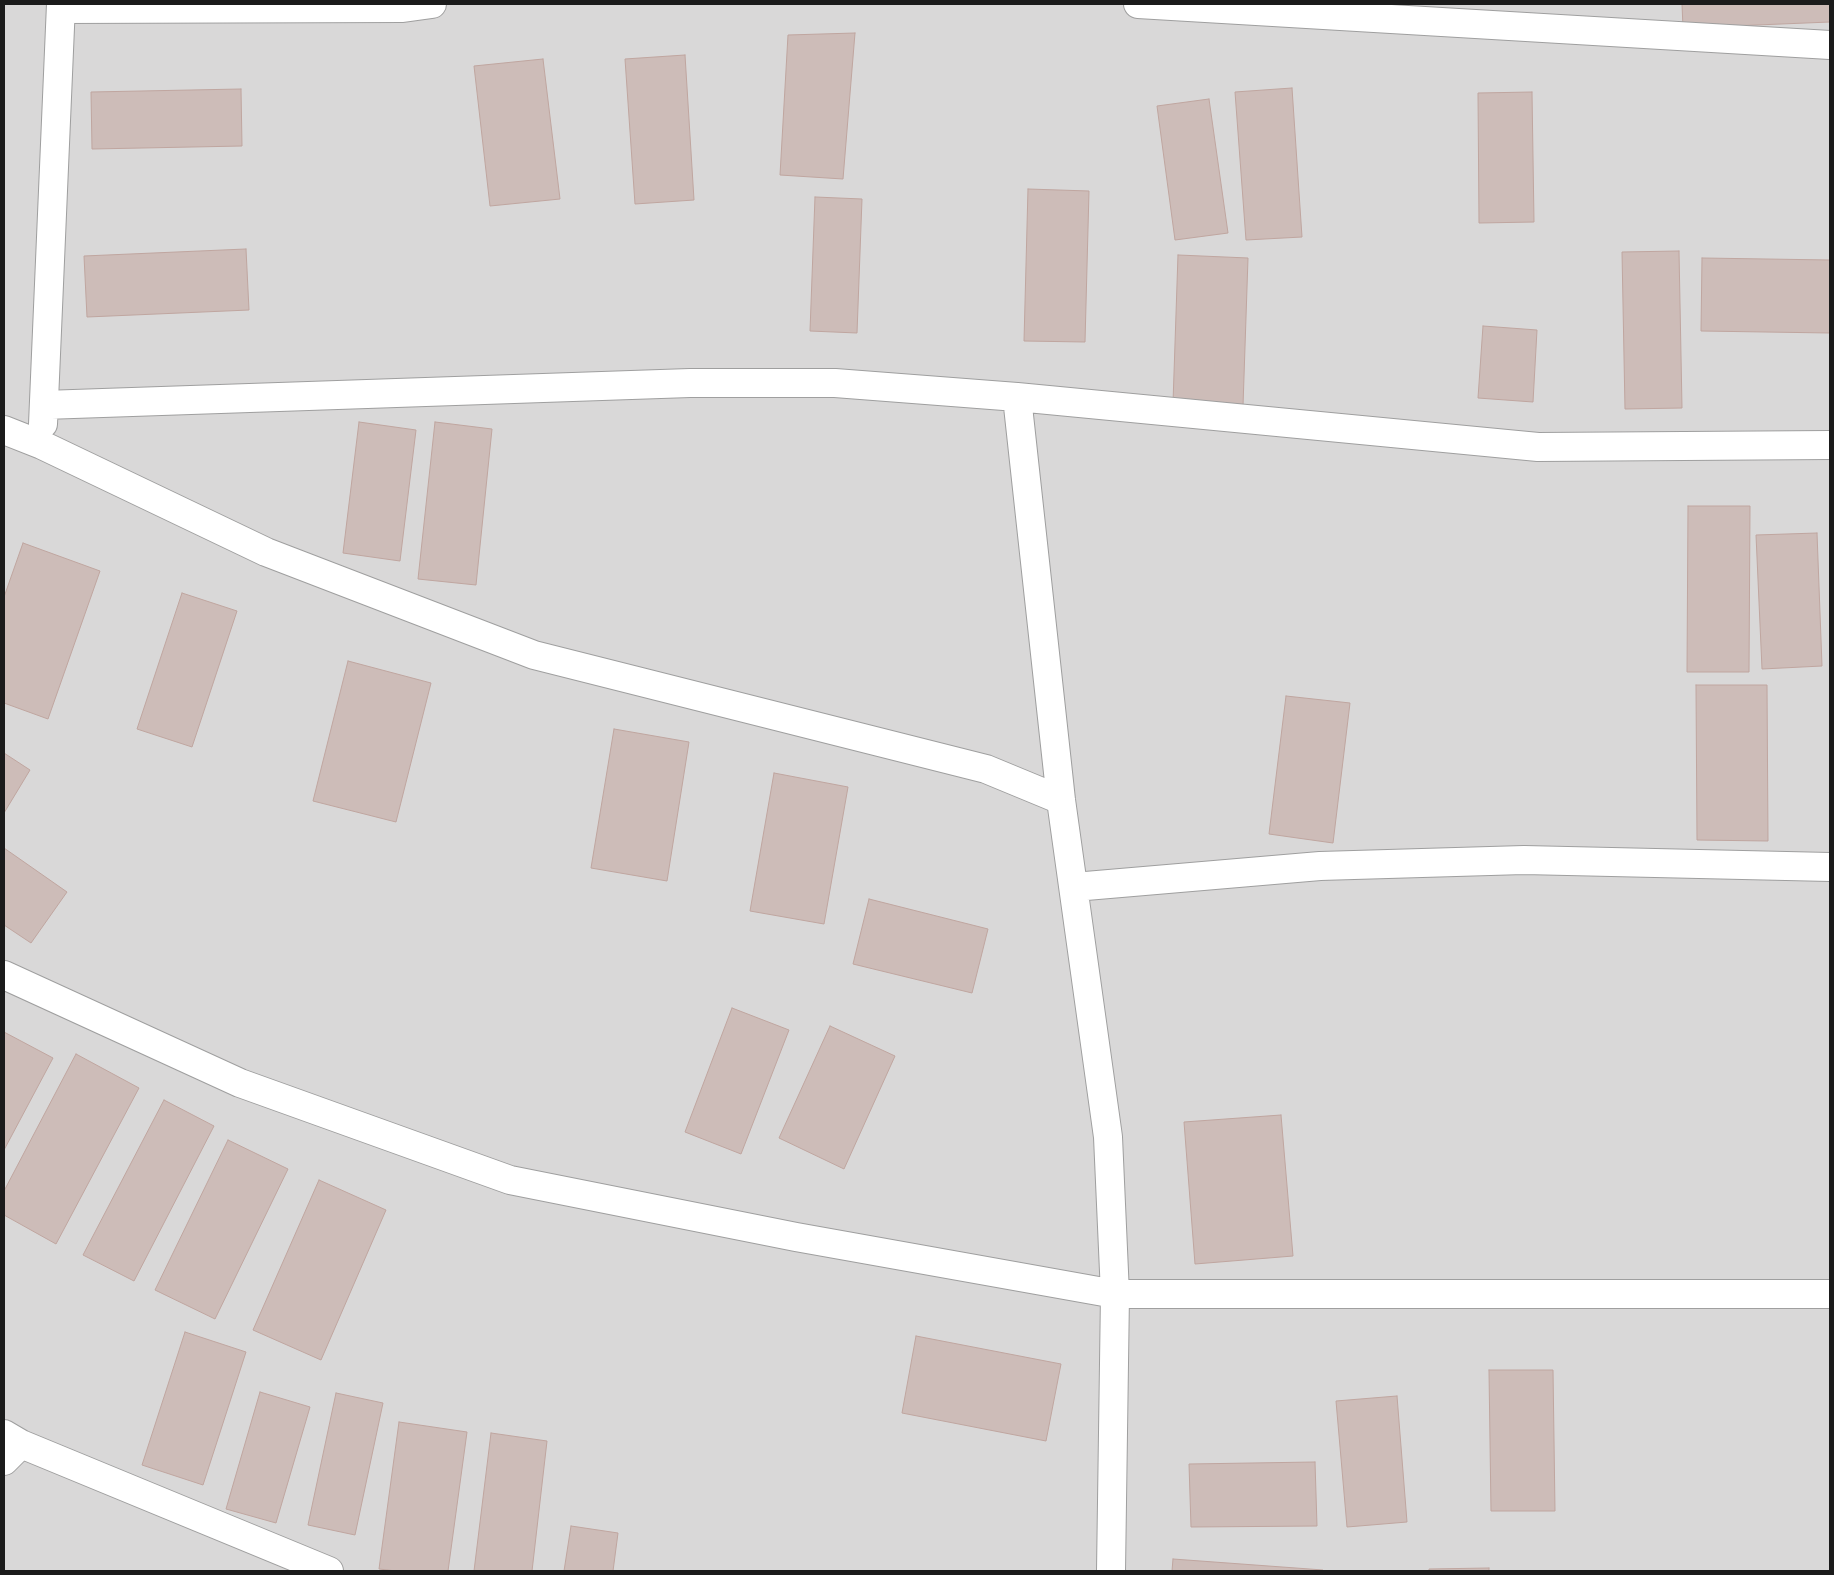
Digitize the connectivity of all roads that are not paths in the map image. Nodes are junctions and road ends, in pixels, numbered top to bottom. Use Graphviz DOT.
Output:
graph roads {
  1 [pos="432,4"];
  2 [pos="1138,4"];
  3 [pos="61,6"];
  4 [pos="1830,45"];
  5 [pos="1017,397"];
  6 [pos="44,405"];
  7 [pos="4,430"];
  8 [pos="42,445"];
  9 [pos="1830,445"];
  10 [pos="1061,800"];
  11 [pos="1830,867"];
  12 [pos="1074,887"];
  13 [pos="4,976"];
  14 [pos="1115,1294"];
  15 [pos="1830,1294"];
  16 [pos="9,1446"];
  17 [pos="329,1571"];
  18 [pos="1111,1571"];
  1 -- 3 [label="street"];
  2 -- 4 [label="street"];
  3 -- 6 [label="street"];
  5 -- 6 [label="street"];
  5 -- 9 [label="street"];
  5 -- 10 [label="street"];
  6 -- 8 [label="street"];
  7 -- 8 [label="street"];
  8 -- 10 [label="street"];
  10 -- 12 [label="street"];
  11 -- 12 [label="street"];
  12 -- 14 [label="street"];
  13 -- 14 [label="street"];
  14 -- 15 [label="street"];
  14 -- 18 [label="street"];
  16 -- 17 [label="street"];
}
